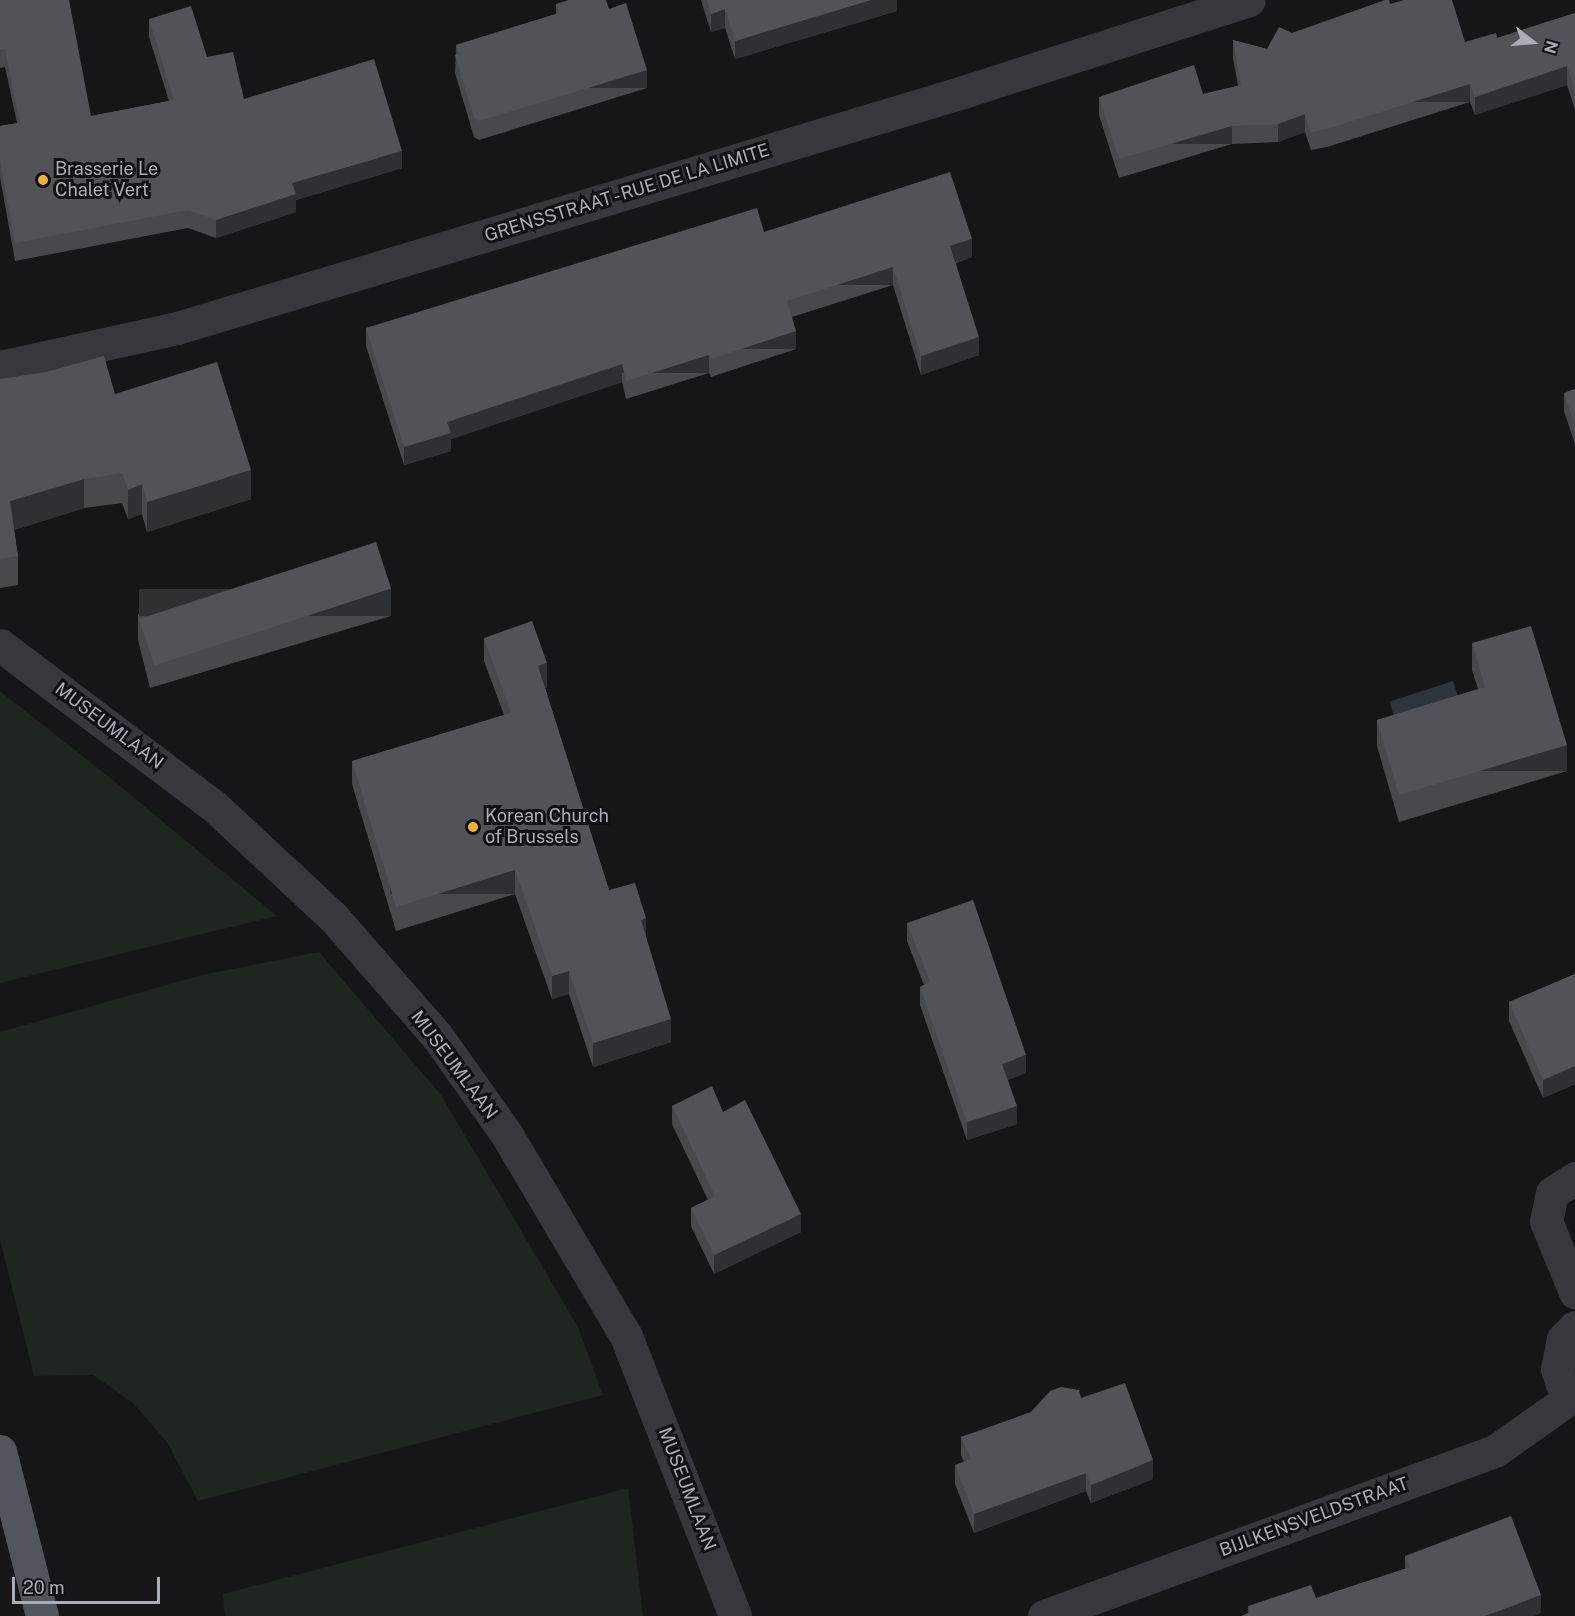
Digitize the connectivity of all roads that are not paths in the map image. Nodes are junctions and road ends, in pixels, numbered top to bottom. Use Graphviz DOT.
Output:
graph roads {
  1 [pos="1249,0"];
  2 [pos="0,367"];
  3 [pos="0,645"];
  4 [pos="1575,1178"];
  5 [pos="1575,1292"];
  6 [pos="1575,1327"];
  7 [pos="1574,1396"];
  8 [pos="0,1451"];
  9 [pos="42,1616"];
  10 [pos="735,1616"];
  11 [pos="1044,1616"];
  1 -- 2 [label="street, GRENSSTRAAT - RUE DE LA LIMITE"];
  3 -- 10 [label="street, MUSEUMLAAN"];
  4 -- 5 [label="street"];
  6 -- 7 [label="street, BIJLKENSVELDSTRAAT"];
  7 -- 11 [label="street, BIJLKENSVELDSTRAAT"];
  8 -- 9 [label="main road"];
}
